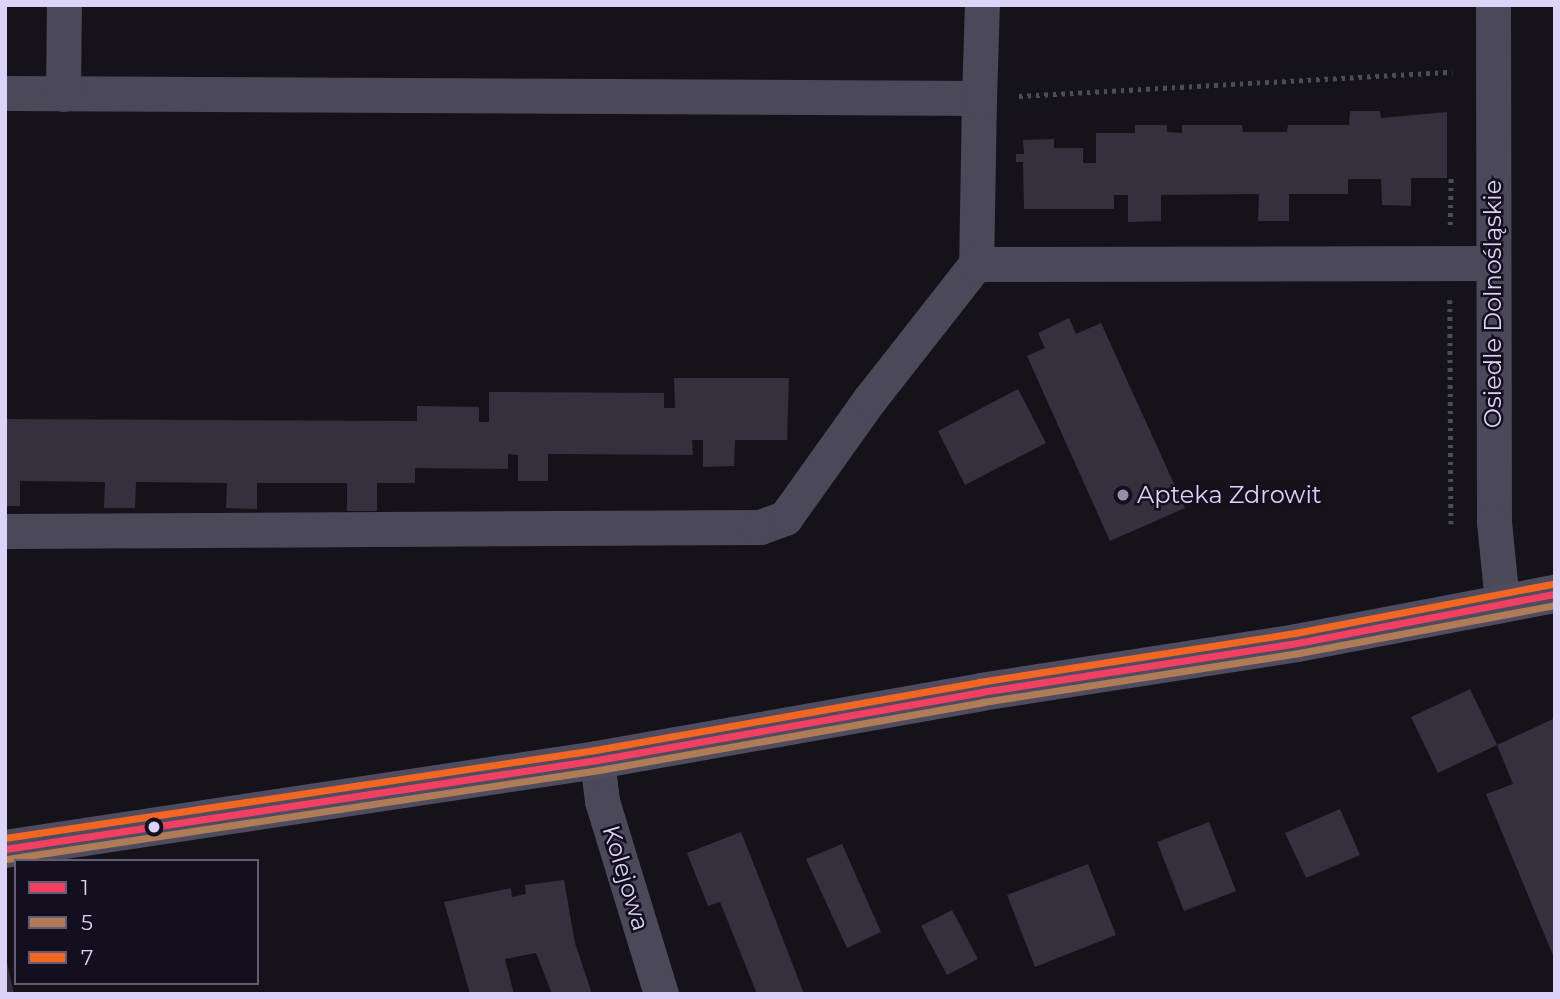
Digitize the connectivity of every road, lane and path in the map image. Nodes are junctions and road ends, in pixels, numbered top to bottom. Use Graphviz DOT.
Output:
graph roads {
  1 [pos="64,5"];
  2 [pos="982,5"];
  3 [pos="1493,5"];
  4 [pos="1452,72"];
  5 [pos="5,93"];
  6 [pos="63,94"];
  7 [pos="979,98"];
  8 [pos="1492,263"];
  9 [pos="976,264"];
  10 [pos="5,531"];
  11 [pos="1555,594"];
  12 [pos="1502,602"];
  13 [pos="597,760"];
  14 [pos="5,849"];
  15 [pos="661,994"];
  1 -- 6 [label="street"];
  2 -- 7 [label="street"];
  3 -- 8 [label="street, Osiedle Dolnośląskie"];
  4 -- 7 [label="path"];
  5 -- 6 [label="street"];
  6 -- 7 [label="street"];
  7 -- 9 [label="street"];
  8 -- 9 [label="street"];
  8 -- 12 [label="street, Osiedle Dolnośląskie"];
  9 -- 10 [label="street"];
  11 -- 12 [label="street"];
  12 -- 13 [label="street"];
  13 -- 14 [label="street"];
  13 -- 15 [label="street, Kolejowa"];
}
